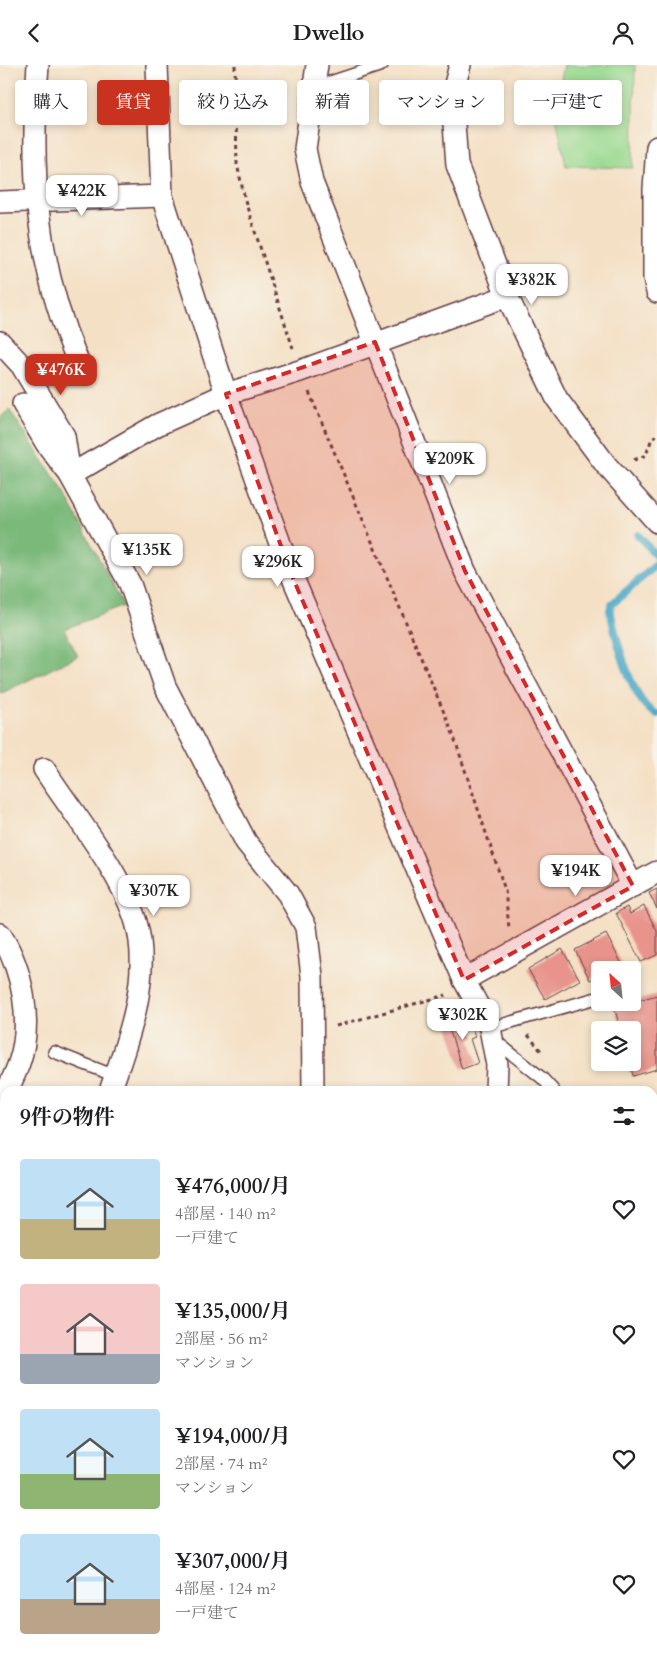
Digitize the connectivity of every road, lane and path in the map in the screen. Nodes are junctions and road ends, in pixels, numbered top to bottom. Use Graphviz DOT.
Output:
graph roads {
  1 [pos="38,65"];
  2 [pos="157,65"];
  3 [pos="235,65"];
  4 [pos="317,65"];
  5 [pos="382,65"];
  6 [pos="460,65"];
  7 [pos="314,80"];
  8 [pos="336,80"];
  9 [pos="308,125"];
  10 [pos="657,147"];
  11 [pos="656,189"];
  12 [pos="162,196"];
  13 [pos="37,201"];
  14 [pos="0,202"];
  15 [pos="657,292"];
  16 [pos="507,296"];
  17 [pos="0,342"];
  18 [pos="375,342"];
  19 [pos="77,359"];
  20 [pos="300,371"];
  21 [pos="226,394"];
  22 [pos="23,404"];
  23 [pos="657,435"];
  24 [pos="610,469"];
  25 [pos="70,475"];
  26 [pos="657,522"];
  27 [pos="44,769"];
  28 [pos="657,872"];
  29 [pos="633,886"];
  30 [pos="0,935"];
  31 [pos="512,953"];
  32 [pos="457,987"];
  33 [pos="591,1000"];
  34 [pos="335,1026"];
  35 [pos="491,1033"];
  36 [pos="54,1052"];
  37 [pos="113,1084"];
  38 [pos="8,1086"];
  39 [pos="313,1086"];
  40 [pos="496,1086"];
  41 [pos="550,1086"];
  1 -- 13 [label="street"];
  2 -- 12 [label="street"];
  3 -- 20 [label="path"];
  4 -- 7 [label="street"];
  5 -- 8 [label="lane"];
  6 -- 16 [label="street"];
  9 -- 18 [label="street"];
  10 -- 11 [label="street"];
  11 -- 15 [label="street"];
  12 -- 13 [label="street"];
  12 -- 21 [label="street"];
  13 -- 14 [label="street"];
  13 -- 19 [label="street"];
  16 -- 18 [label="street"];
  16 -- 24 [label="street"];
  17 -- 25 [label="street"];
  18 -- 20 [label="street"];
  18 -- 29 [label="street"];
  20 -- 21 [label="street"];
  20 -- 31 [label="path"];
  21 -- 25 [label="street"];
  21 -- 32 [label="street"];
  22 -- 25 [label="street"];
  23 -- 24 [label="path"];
  24 -- 26 [label="street"];
  25 -- 39 [label="street"];
  27 -- 37 [label="street"];
  28 -- 29 [label="street"];
  29 -- 31 [label="street"];
  30 -- 38 [label="street"];
  31 -- 32 [label="street"];
  32 -- 34 [label="path"];
  32 -- 35 [label="street"];
  33 -- 35 [label="lane"];
  35 -- 40 [label="street"];
  35 -- 41 [label="lane"];
  36 -- 37 [label="lane"];
}
